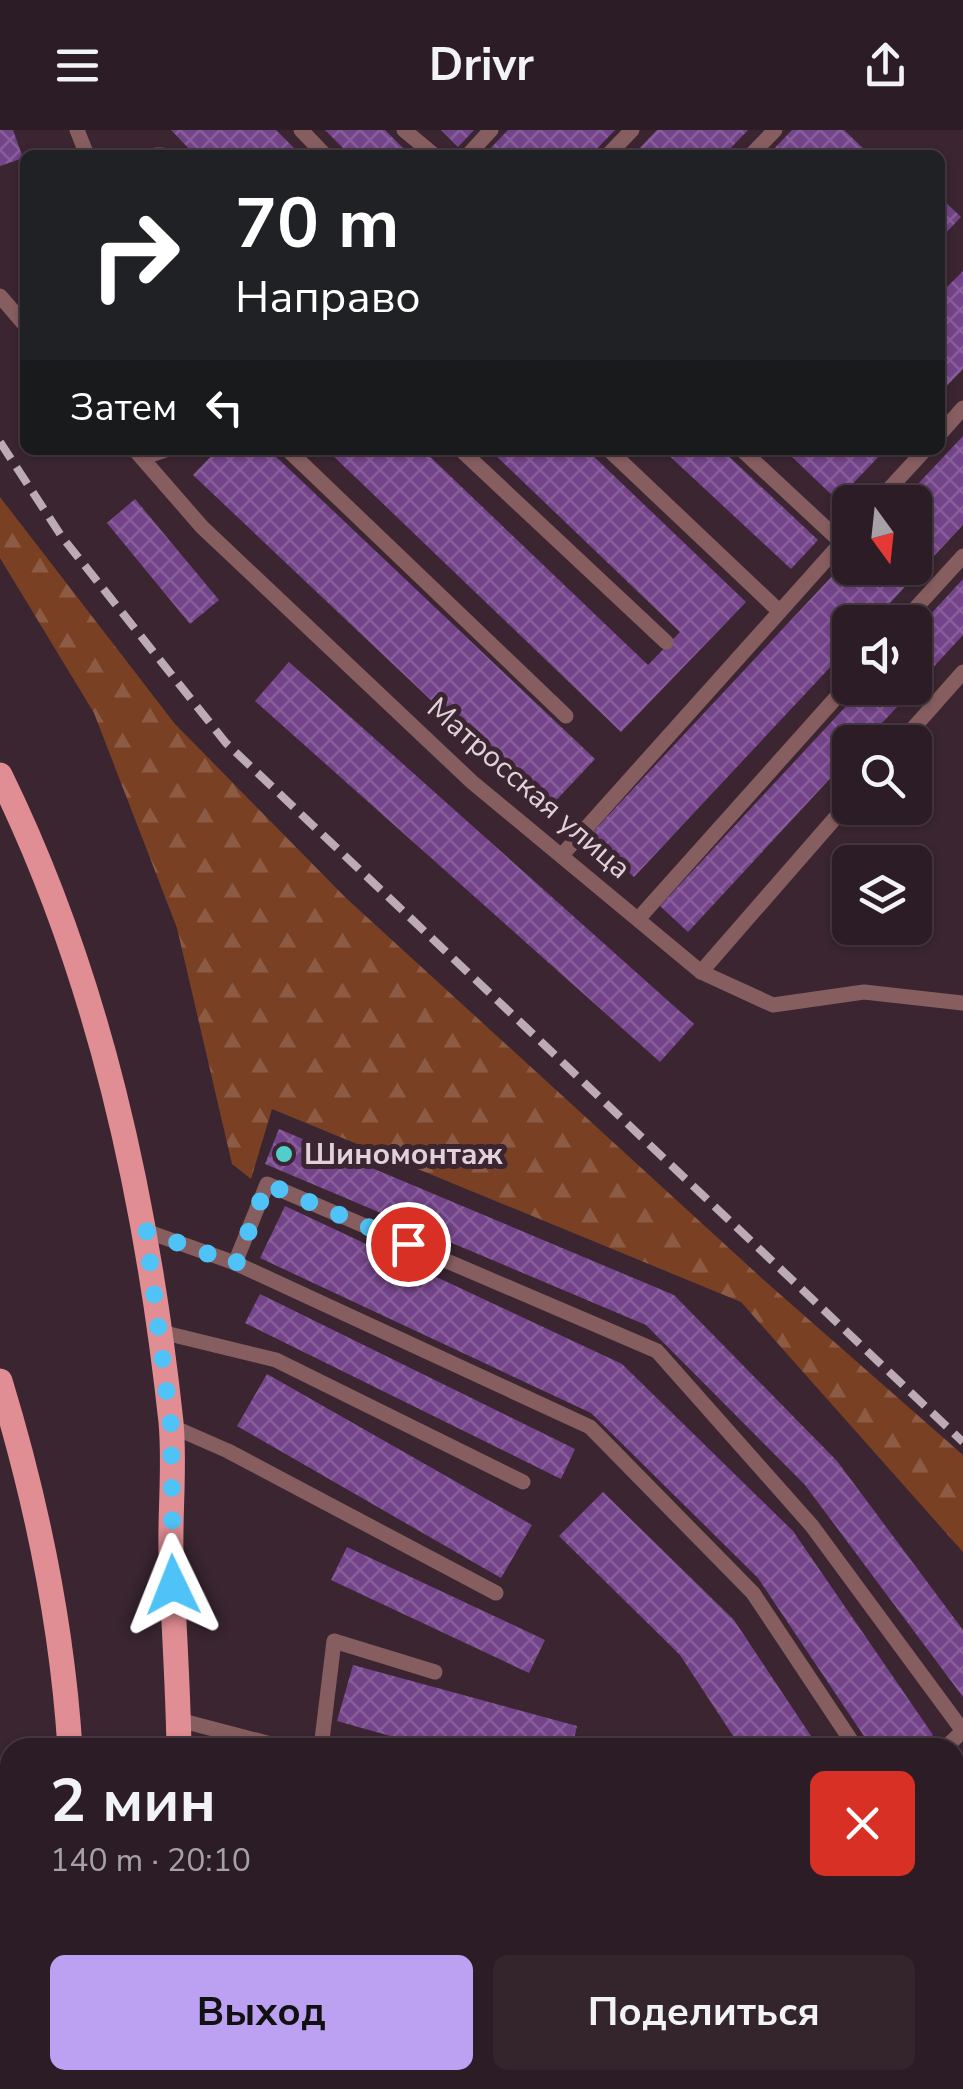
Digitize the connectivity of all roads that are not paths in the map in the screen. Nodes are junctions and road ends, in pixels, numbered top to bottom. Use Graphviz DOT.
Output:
graph roads {
  1 [pos="302,130"];
  2 [pos="404,130"];
  3 [pos="491,130"];
  4 [pos="632,130"];
  5 [pos="775,130"];
  6 [pos="320,150"];
  7 [pos="428,150"];
  8 [pos="473,150"];
  9 [pos="613,150"];
  10 [pos="756,150"];
  11 [pos="0,296"];
  12 [pos="20,319"];
  13 [pos="963,408"];
  14 [pos="945,428"];
  15 [pos="139,455"];
  16 [pos="293,455"];
  17 [pos="466,455"];
  18 [pos="614,455"];
  19 [pos="747,455"];
  20 [pos="763,455"];
  21 [pos="920,455"];
  22 [pos="756,463"];
  23 [pos="893,485"];
  24 [pos="832,526"];
  25 [pos="832,553"];
  26 [pos="963,556"];
  27 [pos="919,605"];
  28 [pos="780,611"];
  29 [pos="666,642"];
  30 [pos="963,672"];
  31 [pos="832,702"];
  32 [pos="566,716"];
  33 [pos="917,725"];
  34 [pos="0,775"];
  35 [pos="832,822"];
  36 [pos="562,855"];
  37 [pos="639,918"];
  38 [pos="701,972"];
  39 [pos="963,1003"];
  40 [pos="146,1231"];
  41 [pos="236,1264"];
  42 [pos="157,1331"];
  43 [pos="0,1381"];
  44 [pos="171,1426"];
  45 [pos="523,1482"];
  46 [pos="496,1593"];
  47 [pos="435,1672"];
  48 [pos="179,1720"];
  49 [pos="69,1738"];
  50 [pos="179,1738"];
  51 [pos="248,1738"];
  52 [pos="321,1738"];
  53 [pos="849,1738"];
  54 [pos="955,1738"];
  1 -- 6 [label="lane"];
  2 -- 7 [label="lane"];
  3 -- 8 [label="lane"];
  4 -- 9 [label="lane"];
  5 -- 10 [label="lane"];
  11 -- 12 [label="lane"];
  13 -- 14 [label="lane"];
  15 -- 36 [label="lane, Матросская улица"];
  16 -- 32 [label="lane"];
  17 -- 29 [label="lane"];
  18 -- 28 [label="lane"];
  19 -- 22 [label="lane"];
  20 -- 22 [label="lane"];
  21 -- 23 [label="lane"];
  22 -- 24 [label="lane"];
  25 -- 28 [label="lane"];
  26 -- 27 [label="lane"];
  28 -- 36 [label="lane"];
  30 -- 33 [label="lane"];
  31 -- 37 [label="lane"];
  34 -- 40 [label="main road"];
  35 -- 38 [label="lane"];
  36 -- 37 [label="lane, Матросская улица"];
  37 -- 38 [label="lane, Матросская улица"];
  38 -- 39 [label="lane, Матросская улица"];
  40 -- 41 [label="lane"];
  40 -- 42 [label="main road"];
  41 -- 53 [label="lane"];
  41 -- 54 [label="lane"];
  42 -- 44 [label="main road"];
  42 -- 45 [label="lane"];
  43 -- 49 [label="main road"];
  44 -- 46 [label="lane"];
  44 -- 48 [label="main road"];
  47 -- 52 [label="lane"];
  48 -- 50 [label="main road"];
  48 -- 51 [label="lane"];
}
